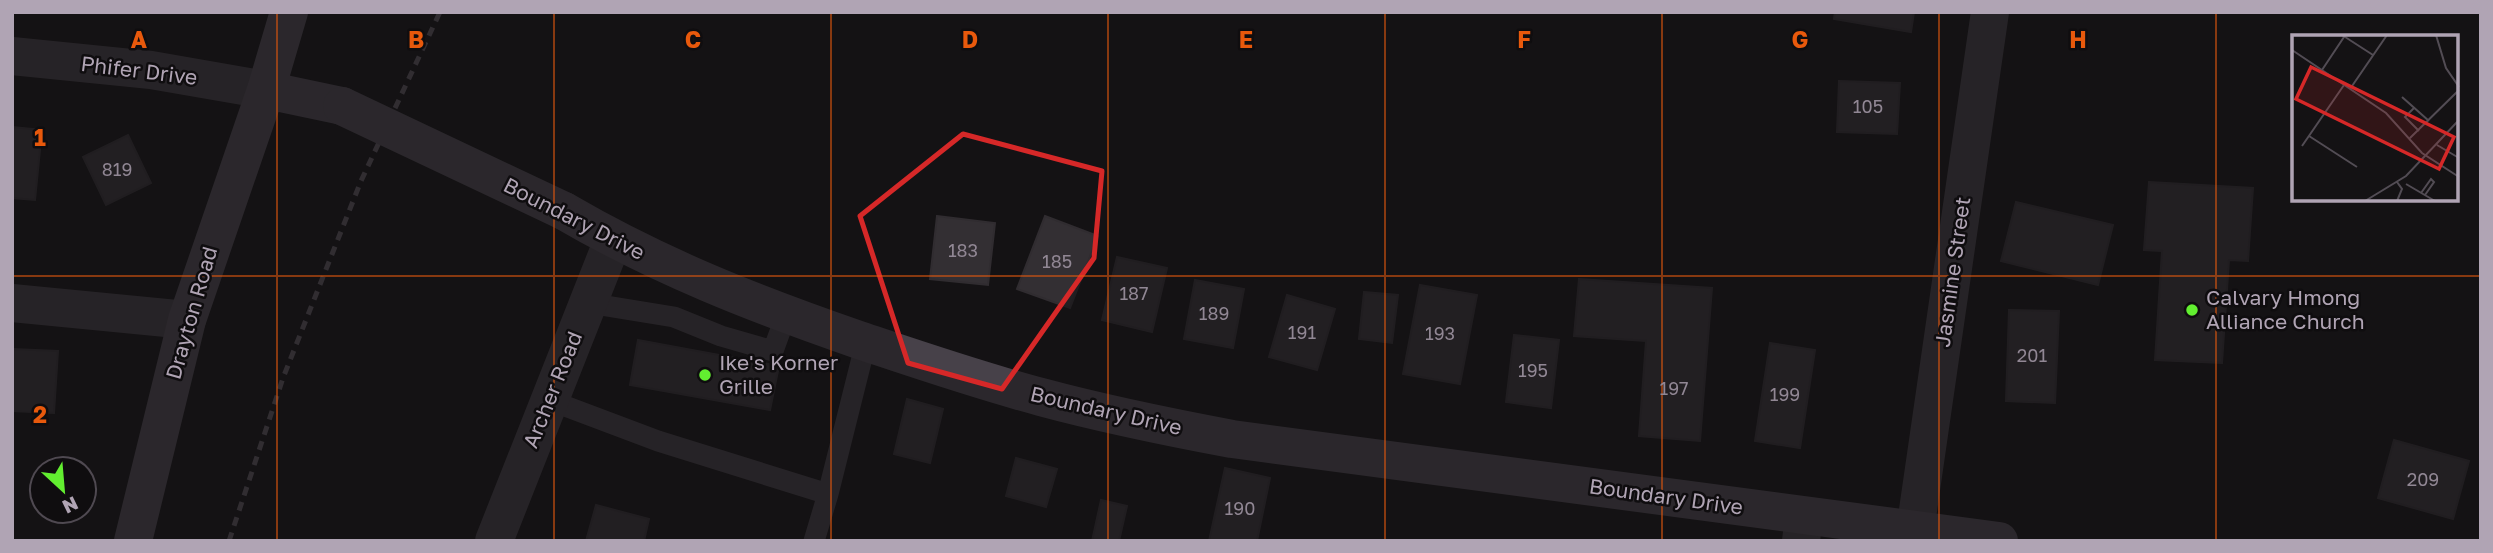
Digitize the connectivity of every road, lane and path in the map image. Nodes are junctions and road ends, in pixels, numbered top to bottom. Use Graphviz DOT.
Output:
graph roads {
  1 [pos="289,12"];
  2 [pos="1990,12"];
  3 [pos="12,56"];
  4 [pos="266,90"];
  5 [pos="613,240"];
  6 [pos="12,303"];
  7 [pos="588,303"];
  8 [pos="786,314"];
  9 [pos="187,320"];
  10 [pos="866,342"];
  11 [pos="549,400"];
  12 [pos="828,494"];
  13 [pos="1803,528"];
  14 [pos="1915,531"];
  15 [pos="133,541"];
  16 [pos="494,541"];
  17 [pos="814,541"];
  18 [pos="1999,541"];
  1 -- 4 [label="street, Drayton Road"];
  2 -- 14 [label="street, Jasmine Street"];
  3 -- 4 [label="street, Phifer Drive"];
  4 -- 5 [label="street, Boundary Drive, bridge"];
  4 -- 9 [label="street, Drayton Road"];
  5 -- 7 [label="street, Archer Road"];
  5 -- 8 [label="street, Boundary Drive"];
  6 -- 9 [label="street"];
  7 -- 8 [label="lane"];
  7 -- 11 [label="street, Archer Road"];
  8 -- 10 [label="street, Boundary Drive"];
  9 -- 15 [label="street, Drayton Road"];
  10 -- 12 [label="lane"];
  10 -- 13 [label="street, Boundary Drive"];
  11 -- 12 [label="lane"];
  11 -- 16 [label="street, Archer Road"];
  12 -- 17 [label="lane"];
  13 -- 14 [label="street, Boundary Drive"];
  14 -- 18 [label="street, Boundary Drive"];
}
